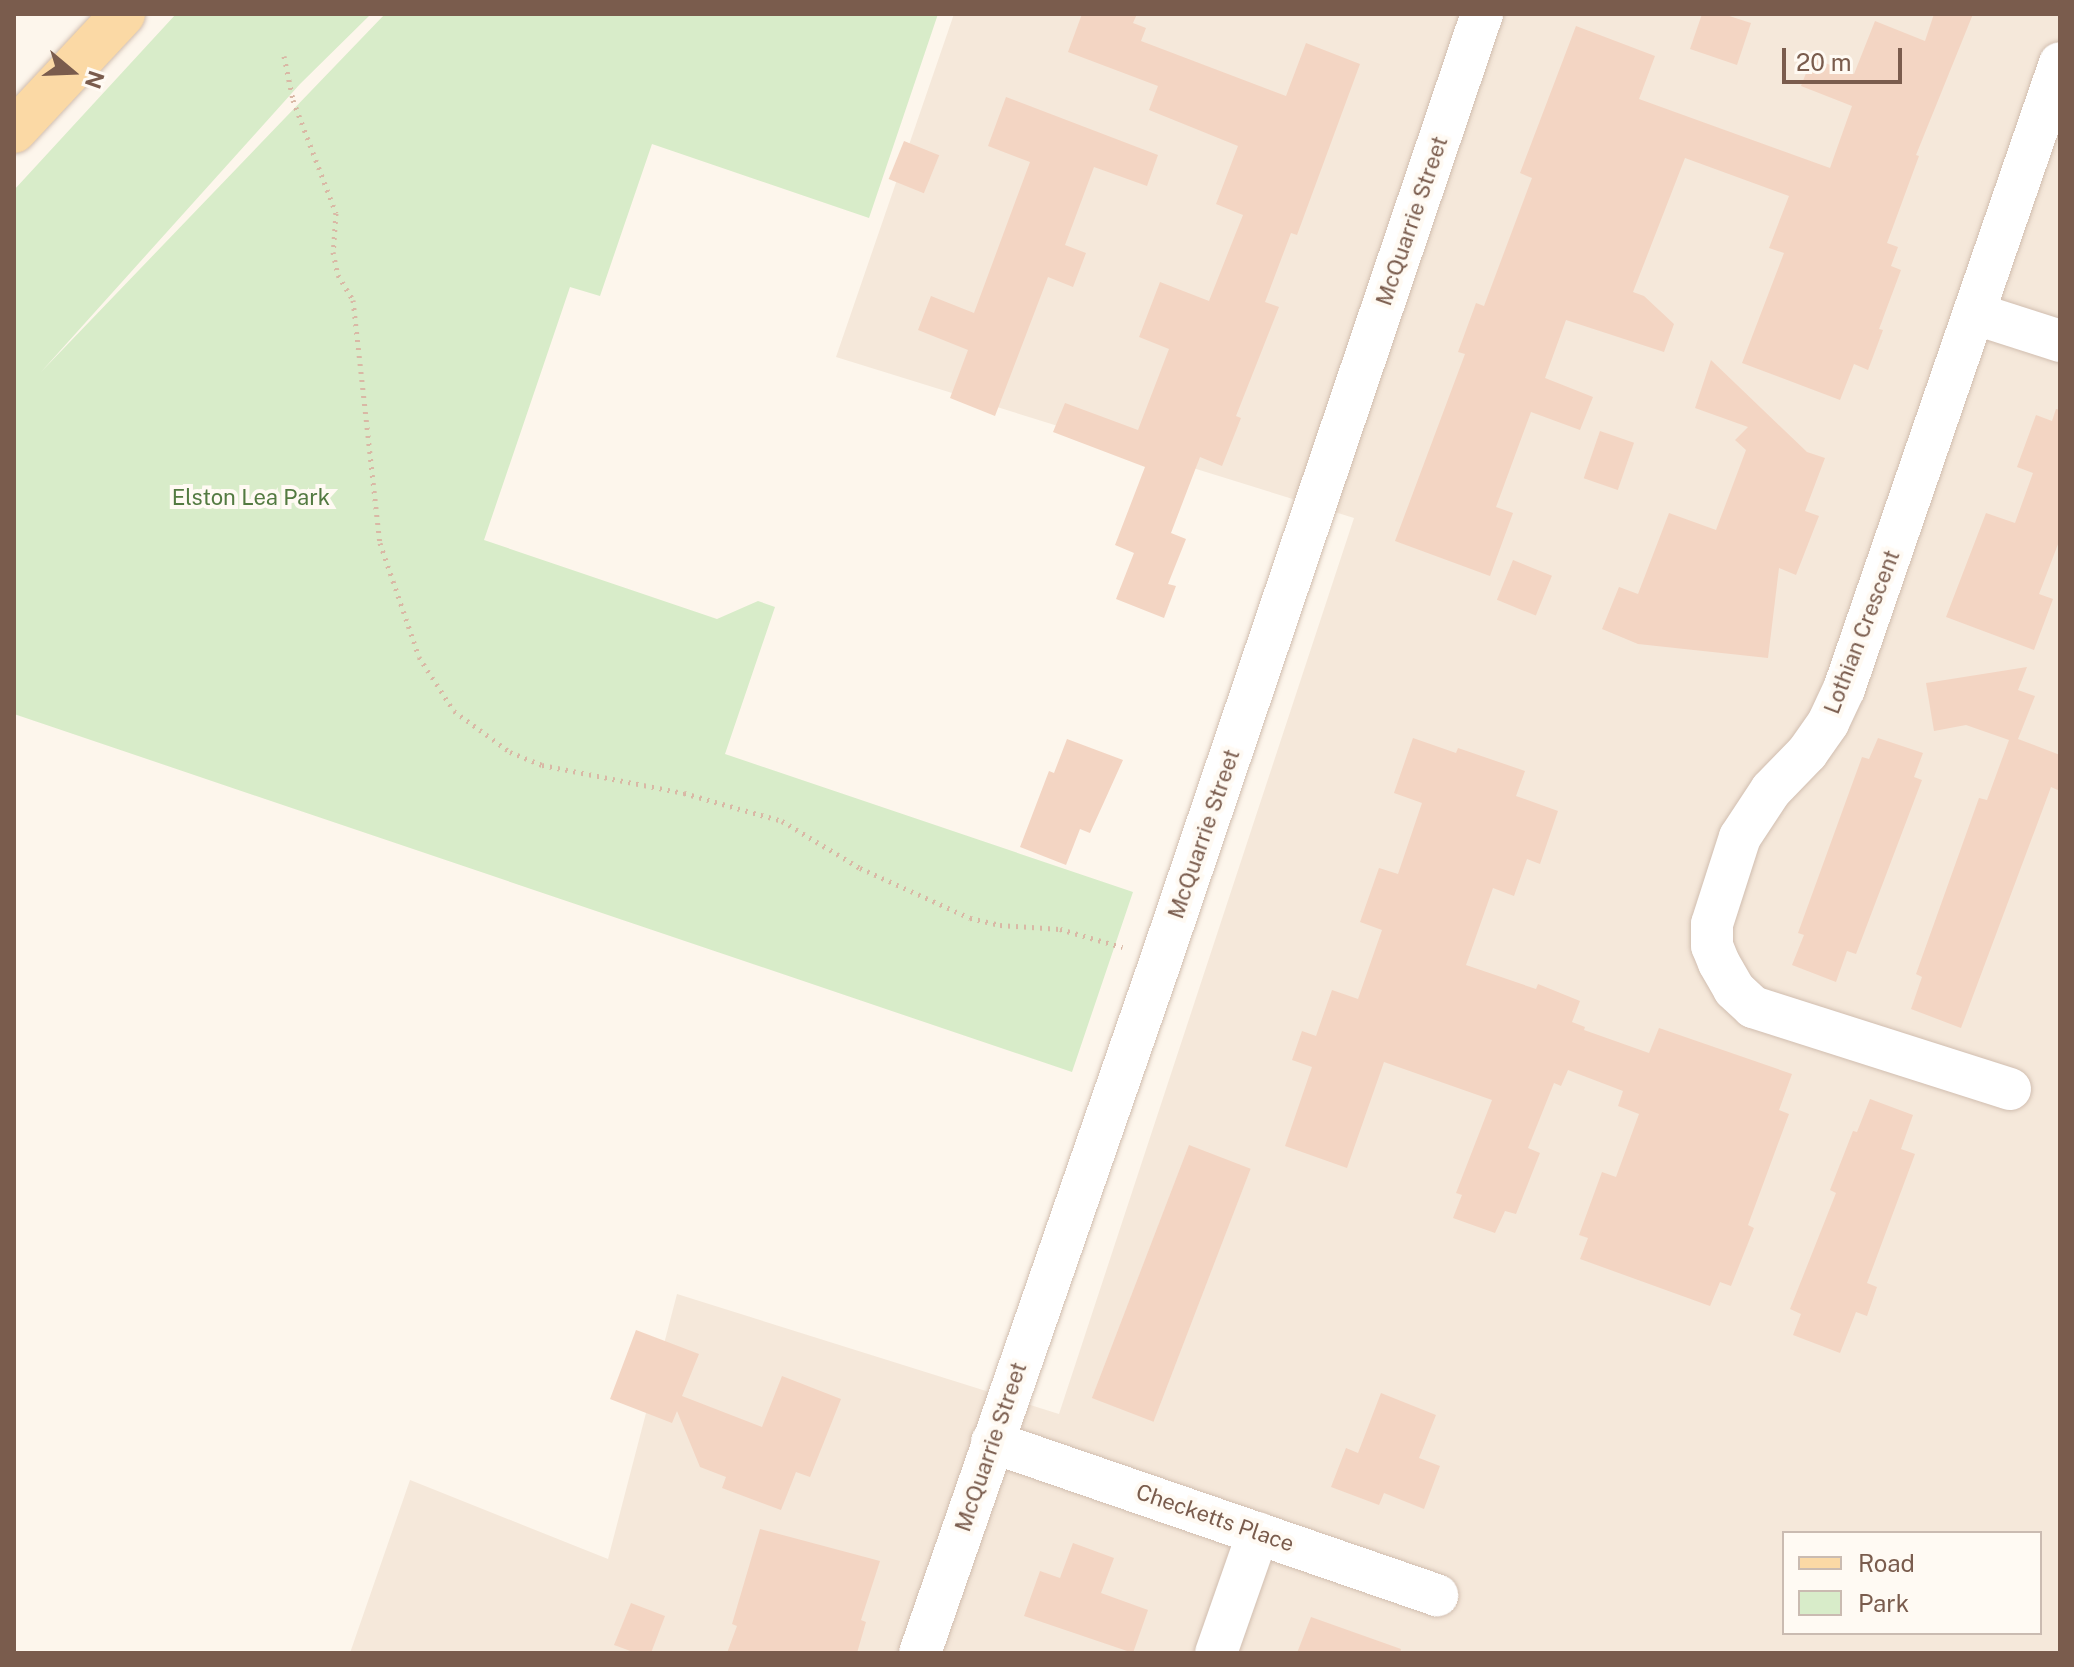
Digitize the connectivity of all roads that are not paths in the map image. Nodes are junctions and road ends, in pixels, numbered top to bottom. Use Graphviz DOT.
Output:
graph roads {
  1 [pos="123,14"];
  2 [pos="1482,14"];
  3 [pos="2060,63"];
  4 [pos="14,131"];
  5 [pos="1976,314"];
  6 [pos="2060,341"];
  7 [pos="2010,1089"];
  8 [pos="992,1442"];
  9 [pos="1258,1533"];
  10 [pos="1437,1595"];
  11 [pos="920,1653"];
  12 [pos="1216,1653"];
  1 -- 4 [label="main road"];
  2 -- 8 [label="street, McQuarrie Street"];
  3 -- 5 [label="street, Lothian Crescent"];
  5 -- 6 [label="street"];
  5 -- 7 [label="street, Lothian Crescent"];
  8 -- 9 [label="street, Checketts Place"];
  8 -- 11 [label="street, McQuarrie Street"];
  9 -- 10 [label="street, Checketts Place"];
  9 -- 12 [label="street"];
}
